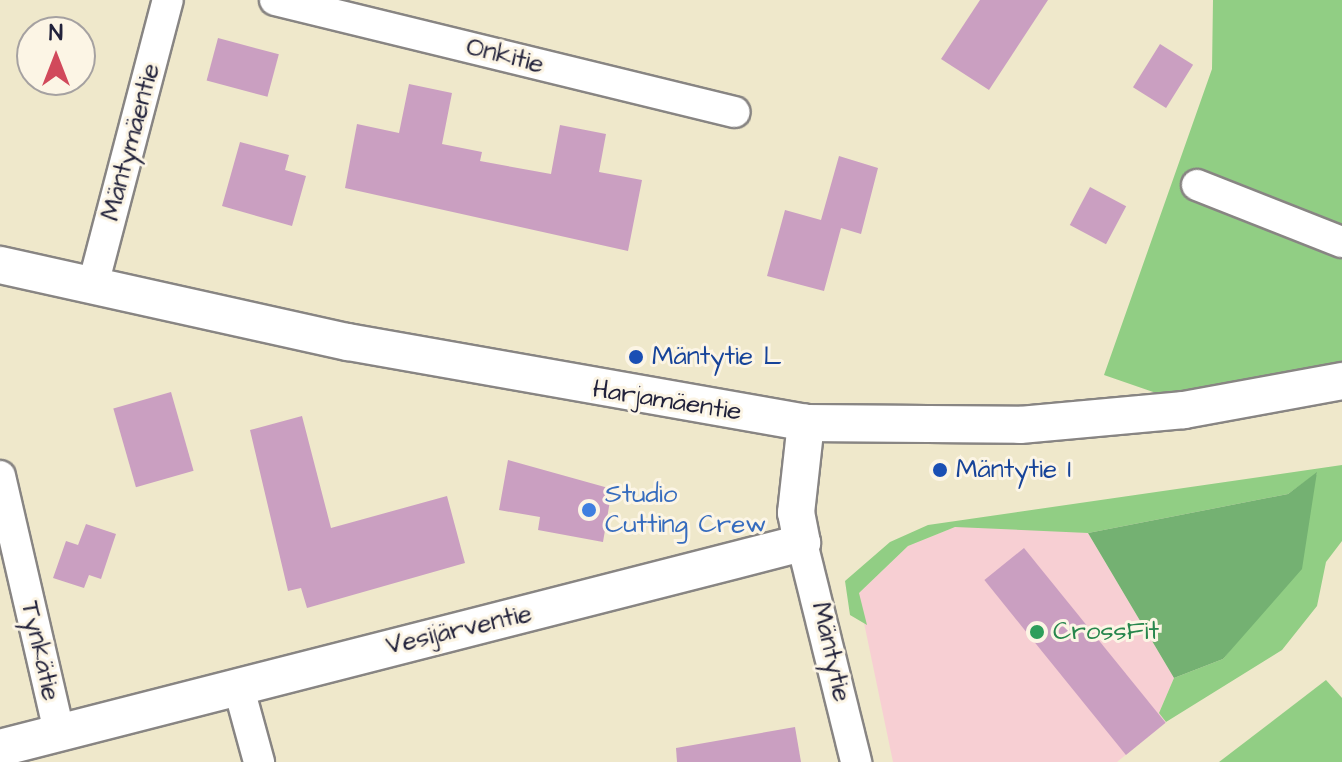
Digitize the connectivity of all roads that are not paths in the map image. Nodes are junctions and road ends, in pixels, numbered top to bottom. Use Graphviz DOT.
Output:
graph roads {
  1 [pos="168,0"];
  2 [pos="275,0"];
  3 [pos="735,112"];
  4 [pos="1197,185"];
  5 [pos="1342,242"];
  6 [pos="0,265"];
  7 [pos="93,285"];
  8 [pos="1342,381"];
  9 [pos="806,423"];
  10 [pos="0,476"];
  11 [pos="802,543"];
  12 [pos="238,685"];
  13 [pos="59,732"];
  14 [pos="0,748"];
  15 [pos="259,762"];
  16 [pos="856,762"];
  1 -- 7 [label="street, Mäntymäentie"];
  2 -- 3 [label="street, Onkitie"];
  4 -- 5 [label="street"];
  6 -- 7 [label="street, Harjamäentie"];
  7 -- 9 [label="street, Harjamäentie"];
  8 -- 9 [label="street, Harjamäentie"];
  9 -- 11 [label="street"];
  10 -- 13 [label="street, Tynkätie"];
  11 -- 12 [label="street, Vesijärventie"];
  11 -- 16 [label="street, Mäntytie"];
  12 -- 13 [label="street, Vesijärventie"];
  12 -- 15 [label="street"];
  13 -- 14 [label="street, Vesijärventie"];
}
